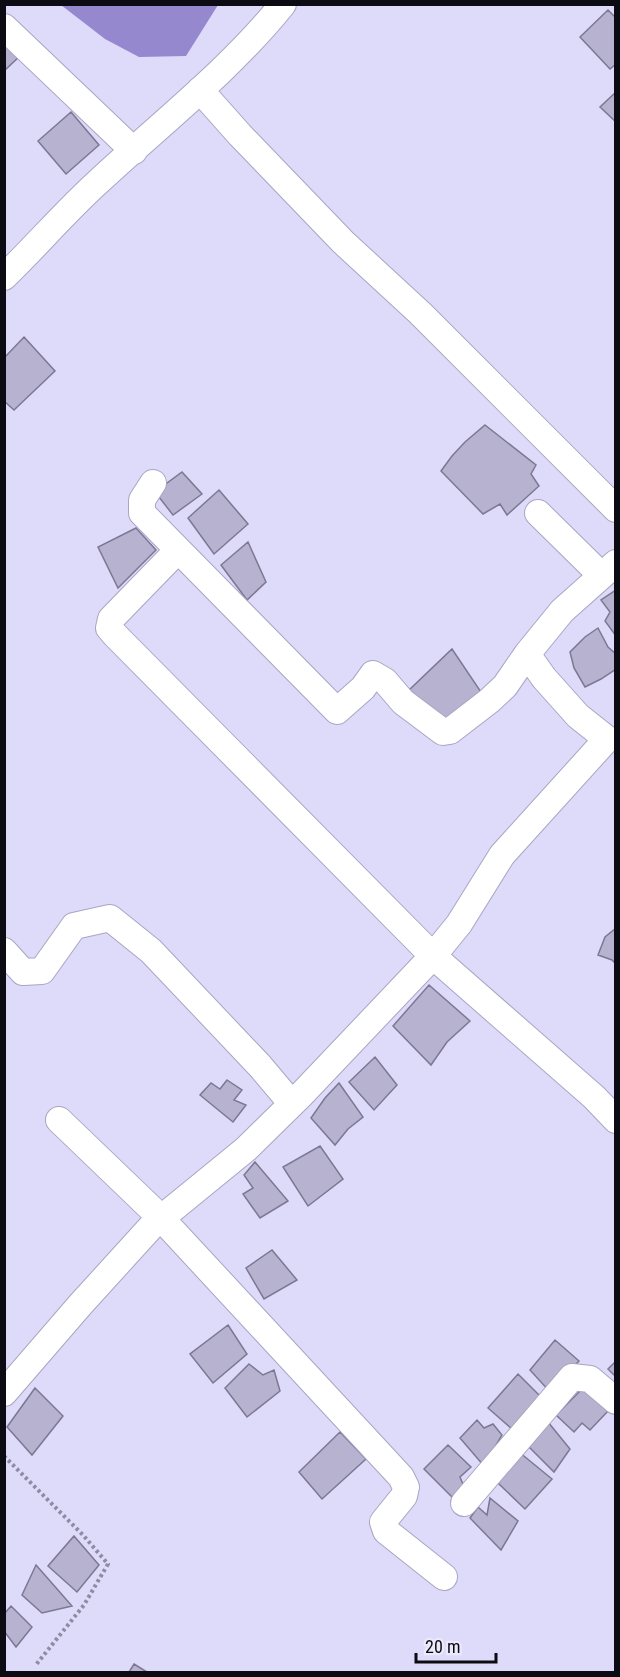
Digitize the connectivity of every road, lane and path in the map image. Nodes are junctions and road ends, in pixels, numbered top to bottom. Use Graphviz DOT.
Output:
graph roads {
  1 [pos="283,4"];
  2 [pos="4,27"];
  3 [pos="200,90"];
  4 [pos="134,151"];
  5 [pos="4,277"];
  6 [pos="153,483"];
  7 [pos="615,509"];
  8 [pos="538,513"];
  9 [pos="178,550"];
  10 [pos="608,569"];
  11 [pos="527,654"];
  12 [pos="4,951"];
  13 [pos="433,956"];
  14 [pos="292,1104"];
  15 [pos="59,1120"];
  16 [pos="615,1120"];
  17 [pos="160,1217"];
  18 [pos="4,1393"];
  19 [pos="615,1401"];
  20 [pos="4,1456"];
  21 [pos="464,1503"];
  22 [pos="444,1577"];
  23 [pos="35,1666"];
  1 -- 3 [label="street"];
  2 -- 4 [label="street"];
  3 -- 4 [label="street"];
  3 -- 7 [label="street"];
  4 -- 5 [label="street"];
  6 -- 9 [label="street"];
  8 -- 10 [label="street"];
  9 -- 11 [label="street"];
  9 -- 13 [label="street"];
  10 -- 11 [label="street"];
  11 -- 13 [label="street"];
  12 -- 14 [label="street"];
  13 -- 14 [label="street"];
  13 -- 16 [label="street"];
  14 -- 17 [label="street"];
  15 -- 17 [label="street"];
  17 -- 18 [label="street"];
  17 -- 22 [label="street"];
  19 -- 21 [label="street"];
  20 -- 23 [label="path"];
}
